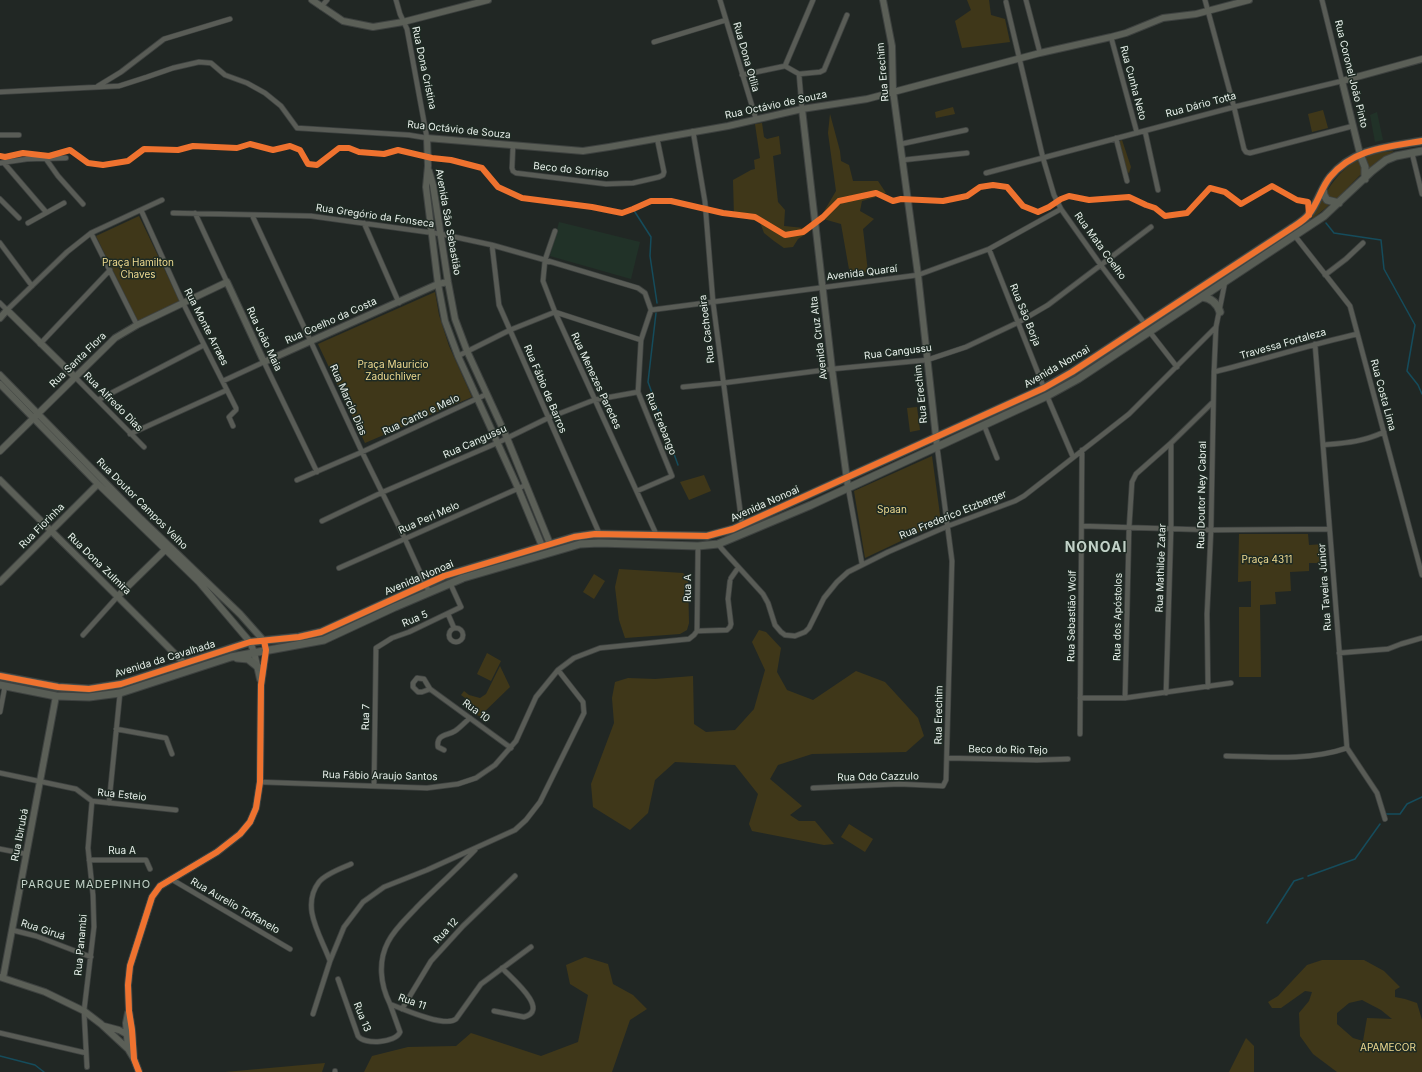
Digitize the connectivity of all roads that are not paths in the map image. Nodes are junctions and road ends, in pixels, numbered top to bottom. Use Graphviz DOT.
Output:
graph roads {
  1 [pos="312,0"];
  2 [pos="327,0"];
  3 [pos="396,0"];
  4 [pos="488,0"];
  5 [pos="720,0"];
  6 [pos="813,0"];
  7 [pos="883,0"];
  8 [pos="1026,0"];
  9 [pos="1205,0"];
  10 [pos="1249,0"];
  11 [pos="1322,0"];
  12 [pos="1006,2"];
  13 [pos="321,8"];
  14 [pos="1209,11"];
  15 [pos="847,15"];
  16 [pos="230,19"];
  17 [pos="726,20"];
  18 [pos="403,22"];
  19 [pos="1112,37"];
  20 [pos="654,42"];
  21 [pos="1040,54"];
  22 [pos="1020,58"];
  23 [pos="1422,59"];
  24 [pos="785,66"];
  25 [pos="799,74"];
  26 [pos="742,75"];
  27 [pos="1342,81"];
  28 [pos="96,87"];
  29 [pos="893,91"];
  30 [pos="0,92"];
  31 [pos="1234,107"];
  32 [pos="802,109"];
  33 [pos="756,119"];
  34 [pos="1353,126"];
  35 [pos="966,130"];
  36 [pos="693,131"];
  37 [pos="1145,131"];
  38 [pos="1137,133"];
  39 [pos="0,135"];
  40 [pos="19,135"];
  41 [pos="427,138"];
  42 [pos="657,138"];
  43 [pos="1116,138"];
  44 [pos="1422,141"];
  45 [pos="901,144"];
  46 [pos="513,146"];
  47 [pos="1422,151"];
  48 [pos="967,153"];
  49 [pos="1412,153"];
  50 [pos="1360,154"];
  51 [pos="66,158"];
  52 [pos="1043,158"];
  53 [pos="46,160"];
  54 [pos="903,160"];
  55 [pos="2,163"];
  56 [pos="428,163"];
  57 [pos="986,173"];
  58 [pos="1365,179"];
  59 [pos="1127,181"];
  60 [pos="1322,189"];
  61 [pos="1158,190"];
  62 [pos="1422,194"];
  63 [pos="0,199"];
  64 [pos="162,200"];
  65 [pos="64,203"];
  66 [pos="1339,203"];
  67 [pos="83,204"];
  68 [pos="1061,209"];
  69 [pos="140,210"];
  70 [pos="46,212"];
  71 [pos="173,213"];
  72 [pos="195,213"];
  73 [pos="252,215"];
  74 [pos="19,218"];
  75 [pos="28,223"];
  76 [pos="364,223"];
  77 [pos="1150,227"];
  78 [pos="554,231"];
  79 [pos="91,233"];
  80 [pos="431,233"];
  81 [pos="441,234"];
  82 [pos="1295,236"];
  83 [pos="0,243"];
  84 [pos="1363,243"];
  85 [pos="492,245"];
  86 [pos="989,249"];
  87 [pos="545,260"];
  88 [pos="1100,264"];
  89 [pos="1236,265"];
  90 [pos="110,270"];
  91 [pos="918,275"];
  92 [pos="1325,275"];
  93 [pos="1228,280"];
  94 [pos="227,282"];
  95 [pos="448,282"];
  96 [pos="438,284"];
  97 [pos="32,286"];
  98 [pos="823,287"];
  99 [pos="1202,297"];
  100 [pos="713,302"];
  101 [pos="0,303"];
  102 [pos="183,303"];
  103 [pos="398,303"];
  104 [pos="7,310"];
  105 [pos="650,310"];
  106 [pos="555,312"];
  107 [pos="1220,312"];
  108 [pos="0,318"];
  109 [pos="1019,322"];
  110 [pos="1145,324"];
  111 [pos="136,325"];
  112 [pos="1216,327"];
  113 [pos="510,330"];
  114 [pos="1149,331"];
  115 [pos="1357,334"];
  116 [pos="311,340"];
  117 [pos="641,340"];
  118 [pos="40,344"];
  119 [pos="1316,344"];
  120 [pos="204,345"];
  121 [pos="467,351"];
  122 [pos="458,356"];
  123 [pos="928,360"];
  124 [pos="264,362"];
  125 [pos="1177,367"];
  126 [pos="832,369"];
  127 [pos="1214,372"];
  128 [pos="0,376"];
  129 [pos="74,377"];
  130 [pos="223,381"];
  131 [pos="723,383"];
  132 [pos="0,384"];
  133 [pos="683,386"];
  134 [pos="1044,388"];
  135 [pos="227,390"];
  136 [pos="638,392"];
  137 [pos="487,394"];
  138 [pos="1047,396"];
  139 [pos="478,398"];
  140 [pos="98,400"];
  141 [pos="594,400"];
  142 [pos="1213,402"];
  143 [pos="35,415"];
  144 [pos="548,418"];
  145 [pos="984,425"];
  146 [pos="233,426"];
  147 [pos="1384,432"];
  148 [pos="130,434"];
  149 [pos="507,438"];
  150 [pos="935,438"];
  151 [pos="497,443"];
  152 [pos="1171,443"];
  153 [pos="1323,445"];
  154 [pos="936,446"];
  155 [pos="144,447"];
  156 [pos="1082,450"];
  157 [pos="0,451"];
  158 [pos="362,452"];
  159 [pos="1072,457"];
  160 [pos="998,458"];
  161 [pos="317,472"];
  162 [pos="847,478"];
  163 [pos="0,480"];
  164 [pos="297,480"];
  165 [pos="98,484"];
  166 [pos="526,484"];
  167 [pos="848,487"];
  168 [pos="518,488"];
  169 [pos="637,491"];
  170 [pos="383,492"];
  171 [pos="322,521"];
  172 [pos="742,525"];
  173 [pos="948,526"];
  174 [pos="1082,526"];
  175 [pos="1129,529"];
  176 [pos="1329,529"];
  177 [pos="1171,530"];
  178 [pos="1211,530"];
  179 [pos="51,532"];
  180 [pos="600,535"];
  181 [pos="656,536"];
  182 [pos="405,539"];
  183 [pos="550,544"];
  184 [pos="718,544"];
  185 [pos="542,546"];
  186 [pos="698,546"];
  187 [pos="166,549"];
  188 [pos="527,558"];
  189 [pos="862,564"];
  190 [pos="339,568"];
  191 [pos="738,568"];
  192 [pos="1422,575"];
  193 [pos="0,580"];
  194 [pos="426,584"];
  195 [pos="450,584"];
  196 [pos="429,592"];
  197 [pos="118,596"];
  198 [pos="240,614"];
  199 [pos="448,614"];
  200 [pos="232,620"];
  201 [pos="454,628"];
  202 [pos="696,631"];
  203 [pos="83,635"];
  204 [pos="1422,638"];
  205 [pos="264,641"];
  206 [pos="250,642"];
  207 [pos="376,648"];
  208 [pos="266,650"];
  209 [pos="254,652"];
  210 [pos="1339,653"];
  211 [pos="231,657"];
  212 [pos="184,663"];
  213 [pos="258,667"];
  214 [pos="558,670"];
  215 [pos="0,676"];
  216 [pos="1231,683"];
  217 [pos="2,685"];
  218 [pos="261,685"];
  219 [pos="1208,687"];
  220 [pos="430,688"];
  221 [pos="120,693"];
  222 [pos="1166,693"];
  223 [pos="56,696"];
  224 [pos="1080,698"];
  225 [pos="1125,698"];
  226 [pos="0,712"];
  227 [pos="470,718"];
  228 [pos="116,729"];
  229 [pos="1080,734"];
  230 [pos="511,748"];
  231 [pos="1347,748"];
  232 [pos="444,750"];
  233 [pos="172,754"];
  234 [pos="1226,756"];
  235 [pos="948,758"];
  236 [pos="1068,759"];
  237 [pos="0,773"];
  238 [pos="41,781"];
  239 [pos="260,782"];
  240 [pos="374,786"];
  241 [pos="943,786"];
  242 [pos="813,788"];
  243 [pos="92,801"];
  244 [pos="109,803"];
  245 [pos="176,810"];
  246 [pos="1385,819"];
  247 [pos="478,847"];
  248 [pos="0,849"];
  249 [pos="26,854"];
  250 [pos="90,860"];
  251 [pos="351,864"];
  252 [pos="150,868"];
  253 [pos="515,876"];
  254 [pos="170,879"];
  255 [pos="12,930"];
  256 [pos="531,947"];
  257 [pos="290,949"];
  258 [pos="90,957"];
  259 [pos="330,961"];
  260 [pos="502,968"];
  261 [pos="1,978"];
  262 [pos="338,979"];
  263 [pos="390,1004"];
  264 [pos="402,1009"];
  265 [pos="84,1011"];
  266 [pos="494,1011"];
  267 [pos="313,1014"];
  268 [pos="128,1019"];
  269 [pos="107,1027"];
  270 [pos="0,1033"];
  271 [pos="126,1034"];
  272 [pos="113,1036"];
  273 [pos="131,1049"];
  274 [pos="86,1053"];
  275 [pos="87,1067"];
  276 [pos="139,1072"];
  1 -- 13 [label="street"];
  2 -- 13 [label="street"];
  3 -- 18 [label="street, Rua Dona Cristina"];
  4 -- 18 [label="street"];
  5 -- 17 [label="street, Rua Dona Otília"];
  6 -- 24 [label="street"];
  7 -- 29 [label="street, Rua Erechim"];
  8 -- 21 [label="street"];
  9 -- 14 [label="street"];
  10 -- 14 [label="street, Rua Octávio de Souza"];
  11 -- 27 [label="street, Rua Coronel João Pinto"];
  12 -- 22 [label="street, Rua Mata Coelho"];
  13 -- 18 [label="street"];
  14 -- 19 [label="street, Rua Octávio de Souza"];
  14 -- 31 [label="street"];
  15 -- 25 [label="street"];
  16 -- 28 [label="street"];
  17 -- 20 [label="street"];
  17 -- 26 [label="street, Rua Dona Otília"];
  18 -- 41 [label="street, Rua Dona Cristina"];
  19 -- 21 [label="street, Rua Octávio de Souza"];
  19 -- 38 [label="street, Rua Cunha Neto"];
  21 -- 22 [label="street, Rua Octávio de Souza"];
  22 -- 29 [label="street, Rua Octávio de Souza"];
  22 -- 52 [label="street, Rua Mata Coelho"];
  23 -- 27 [label="street, Rua Dário Totta"];
  24 -- 25 [label="street"];
  24 -- 26 [label="street"];
  25 -- 32 [label="street"];
  26 -- 33 [label="street, Rua Dona Otília"];
  27 -- 31 [label="street, Rua Dário Totta"];
  27 -- 34 [label="street, Rua Coronel João Pinto"];
  28 -- 30 [label="street"];
  28 -- 41 [label="street, Rua Octávio de Souza"];
  29 -- 32 [label="street, Rua Octávio de Souza"];
  29 -- 45 [label="street, Rua Erechim"];
  31 -- 34 [label="street"];
  31 -- 37 [label="street, Rua Dário Totta"];
  32 -- 33 [label="street, Rua Octávio de Souza"];
  32 -- 98 [label="street, Avenida Cruz Alta"];
  33 -- 36 [label="street, Rua Octávio de Souza"];
  34 -- 50 [label="street, Rua Coronel João Pinto"];
  35 -- 45 [label="street"];
  36 -- 42 [label="street, Rua Octávio de Souza"];
  36 -- 100 [label="street, Rua Cachoeira"];
  37 -- 38 [label="street, Rua Dário Totta"];
  37 -- 61 [label="street"];
  38 -- 43 [label="street, Rua Dário Totta"];
  39 -- 40 [label="street"];
  41 -- 46 [label="street, Rua Octávio de Souza"];
  41 -- 56 [label="street, Rua Dona Cristina"];
  42 -- 46 [label="street, Rua Octávio de Souza"];
  42 -- 46 [label="street, Beco do Sorriso"];
  43 -- 52 [label="street, Rua Dário Totta"];
  43 -- 59 [label="street"];
  44 -- 50 [label="main road, Avenida Nonoai"];
  45 -- 54 [label="street, Rua Erechim"];
  47 -- 49 [label="main road, Avenida Nonoai"];
  48 -- 54 [label="street"];
  49 -- 58 [label="main road, Avenida Nonoai"];
  49 -- 62 [label="street"];
  50 -- 58 [label="main road"];
  50 -- 60 [label="main road, Avenida Nonoai"];
  51 -- 53 [label="street"];
  52 -- 57 [label="street, Rua Dário Totta"];
  52 -- 68 [label="street, Rua Mata Coelho"];
  53 -- 55 [label="street"];
  53 -- 67 [label="street"];
  54 -- 91 [label="street, Rua Erechim"];
  55 -- 70 [label="street"];
  56 -- 80 [label="street, Avenida São Sebastião"];
  56 -- 81 [label="street, Avenida São Sebastião"];
  58 -- 66 [label="main road, Avenida Nonoai"];
  60 -- 66 [label="main road"];
  60 -- 89 [label="main road, Avenida Nonoai"];
  63 -- 74 [label="street"];
  64 -- 69 [label="street"];
  65 -- 70 [label="street"];
  66 -- 82 [label="main road, Avenida Nonoai"];
  68 -- 86 [label="street, Avenida Quaraí"];
  68 -- 88 [label="street, Rua Mata Coelho"];
  69 -- 79 [label="street"];
  69 -- 102 [label="street, Rua Monte Arraes"];
  70 -- 75 [label="street"];
  71 -- 72 [label="street, Rua Gregório da Fonseca"];
  72 -- 73 [label="street, Rua Gregório da Fonseca"];
  72 -- 94 [label="street, Rua João Maia"];
  73 -- 76 [label="street, Rua Gregório da Fonseca"];
  73 -- 116 [label="street, Rua Marcio Dias"];
  76 -- 80 [label="street, Rua Gregório da Fonseca"];
  76 -- 103 [label="street"];
  77 -- 88 [label="street, Rua Cangussu"];
  78 -- 87 [label="street, Rua Menezes Paredes"];
  79 -- 90 [label="street"];
  79 -- 97 [label="street"];
  80 -- 81 [label="street, Rua Gregório da Fonseca"];
  80 -- 96 [label="street, Avenida São Sebastião"];
  81 -- 85 [label="street, Rua Gregório da Fonseca"];
  81 -- 95 [label="street, Avenida São Sebastião"];
  82 -- 92 [label="street, Rua Costa Lima"];
  82 -- 93 [label="main road, Avenida Nonoai"];
  83 -- 97 [label="street"];
  84 -- 92 [label="street"];
  85 -- 87 [label="street, Rua Gregório da Fonseca"];
  85 -- 113 [label="street, Rua Fábio de Barros"];
  86 -- 91 [label="street, Avenida Quaraí"];
  86 -- 109 [label="street, Rua São Borja"];
  87 -- 105 [label="street, Rua Gregório da Fonseca"];
  87 -- 106 [label="street, Rua Menezes Paredes"];
  88 -- 109 [label="street, Rua Cangussu"];
  88 -- 110 [label="street, Rua Mata Coelho"];
  89 -- 93 [label="main road"];
  89 -- 110 [label="main road, Avenida Nonoai"];
  90 -- 111 [label="street"];
  90 -- 118 [label="street"];
  91 -- 98 [label="street, Avenida Quaraí"];
  91 -- 123 [label="street, Rua Erechim"];
  92 -- 115 [label="street, Rua Costa Lima"];
  93 -- 99 [label="main road, Avenida Nonoai"];
  93 -- 107 [label="street, Rua Doutor Ney Cabral"];
  94 -- 102 [label="street, Rua Santa Flora"];
  94 -- 124 [label="street, Rua João Maia"];
  95 -- 96 [label="street, Rua Coelho da Costa"];
  95 -- 121 [label="street, Avenida São Sebastião"];
  96 -- 103 [label="street, Rua Coelho da Costa"];
  96 -- 122 [label="street, Avenida São Sebastião"];
  97 -- 104 [label="street"];
  98 -- 100 [label="street, Avenida Quaraí"];
  98 -- 126 [label="street, Avenida Cruz Alta"];
  99 -- 107 [label="main road"];
  99 -- 114 [label="main road, Avenida Nonoai"];
  100 -- 105 [label="street, Avenida Quaraí"];
  100 -- 131 [label="street, Rua Cachoeira"];
  101 -- 104 [label="street, Rua Alfredo Dias"];
  102 -- 111 [label="street, Rua Santa Flora"];
  102 -- 120 [label="street, Rua Monte Arraes"];
  103 -- 116 [label="street, Rua Coelho da Costa"];
  104 -- 108 [label="street"];
  104 -- 118 [label="street, Rua Alfredo Dias"];
  105 -- 117 [label="street, Rua Erebango"];
  106 -- 113 [label="street"];
  106 -- 117 [label="street"];
  106 -- 141 [label="street, Rua Menezes Paredes"];
  107 -- 112 [label="street, Rua Doutor Ney Cabral"];
  109 -- 123 [label="street, Rua Cangussu"];
  109 -- 134 [label="street, Rua São Borja"];
  110 -- 134 [label="main road, Avenida Nonoai"];
  111 -- 129 [label="street, Rua Santa Flora"];
  112 -- 125 [label="street, Rua Frederico Etzberger"];
  112 -- 127 [label="street, Rua Doutor Ney Cabral"];
  113 -- 121 [label="street"];
  113 -- 144 [label="street, Rua Fábio de Barros"];
  114 -- 125 [label="street"];
  114 -- 138 [label="main road, Avenida Nonoai"];
  115 -- 119 [label="street, Travessa Fortaleza"];
  115 -- 147 [label="street, Rua Costa Lima"];
  116 -- 124 [label="street, Rua Coelho da Costa"];
  116 -- 158 [label="street, Rua Marcio Dias"];
  117 -- 136 [label="street, Rua Erebango"];
  118 -- 129 [label="street, Rua Alfredo Dias"];
  119 -- 127 [label="street, Travessa Fortaleza"];
  119 -- 153 [label="street, Rua Taveira Júnior"];
  120 -- 130 [label="street, Rua Monte Arraes"];
  120 -- 140 [label="street"];
  121 -- 122 [label="street"];
  121 -- 137 [label="street, Avenida São Sebastião"];
  122 -- 139 [label="street, Avenida São Sebastião"];
  123 -- 126 [label="street, Rua Cangussu"];
  123 -- 150 [label="street, Rua Erechim"];
  124 -- 130 [label="street, Rua Coelho da Costa"];
  124 -- 161 [label="street, Rua João Maia"];
  125 -- 156 [label="street, Rua Frederico Etzberger"];
  126 -- 131 [label="street, Rua Cangussu"];
  126 -- 162 [label="street, Avenida Cruz Alta"];
  127 -- 142 [label="street, Rua Doutor Ney Cabral"];
  128 -- 143 [label="street, Rua Doutor Campos Velho"];
  129 -- 140 [label="street, Rua Alfredo Dias"];
  129 -- 143 [label="street, Rua Santa Flora"];
  130 -- 135 [label="street, Rua Monte Arraes"];
  131 -- 133 [label="street, Rua Cangussu"];
  131 -- 172 [label="street, Rua Cachoeira"];
  132 -- 143 [label="street, Rua Doutor Campos Velho"];
  134 -- 150 [label="main road, Avenida Nonoai"];
  135 -- 146 [label="street, Rua Monte Arraes"];
  135 -- 148 [label="street"];
  136 -- 141 [label="street, Rua Cangussu"];
  136 -- 169 [label="street, Rua Erebango"];
  137 -- 139 [label="street, Rua Canto e Melo"];
  137 -- 149 [label="street, Avenida São Sebastião"];
  138 -- 145 [label="main road, Avenida Nonoai"];
  138 -- 159 [label="street"];
  139 -- 151 [label="street, Avenida São Sebastião"];
  139 -- 158 [label="street, Rua Canto e Melo"];
  140 -- 148 [label="street, Rua Alfredo Dias"];
  141 -- 144 [label="street, Rua Cangussu"];
  141 -- 169 [label="street, Rua Menezes Paredes"];
  142 -- 152 [label="street, Rua dos Apóstolos"];
  142 -- 178 [label="street, Rua Doutor Ney Cabral"];
  143 -- 157 [label="street, Rua Santa Flora"];
  143 -- 165 [label="street, Rua Doutor Campos Velho"];
  143 -- 198 [label="street, Rua Doutor Campos Velho"];
  144 -- 149 [label="street, Rua Cangussu"];
  144 -- 180 [label="street, Rua Fábio de Barros"];
  145 -- 154 [label="main road, Avenida Nonoai"];
  145 -- 160 [label="street"];
  147 -- 153 [label="street"];
  147 -- 192 [label="street, Rua Costa Lima"];
  148 -- 155 [label="street, Rua Alfredo Dias"];
  149 -- 151 [label="street, Rua Cangussu"];
  149 -- 166 [label="street, Avenida São Sebastião"];
  150 -- 154 [label="street, Rua Erechim"];
  150 -- 162 [label="main road, Avenida Nonoai"];
  151 -- 168 [label="street, Avenida São Sebastião"];
  151 -- 170 [label="street, Rua Cangussu"];
  152 -- 175 [label="street, Rua dos Apóstolos"];
  152 -- 177 [label="street, Rua Mathilde Zatar"];
  153 -- 176 [label="street, Rua Taveira Júnior"];
  154 -- 167 [label="main road, Avenida Nonoai"];
  154 -- 173 [label="street, Rua Erechim"];
  156 -- 159 [label="street, Rua Frederico Etzberger"];
  156 -- 174 [label="street, Rua Sebastião Wolf"];
  158 -- 161 [label="street, Rua Canto e Melo"];
  158 -- 170 [label="street, Rua Marcio Dias"];
  159 -- 173 [label="street, Rua Frederico Etzberger"];
  161 -- 164 [label="street, Rua Canto e Melo"];
  162 -- 167 [label="street, Avenida Cruz Alta"];
  162 -- 172 [label="main road, Avenida Nonoai"];
  163 -- 179 [label="street, Rua Dona Zulmira"];
  165 -- 179 [label="street, Rua Fiorinha"];
  165 -- 187 [label="street, Rua Doutor Campos Velho"];
  166 -- 168 [label="street, Rua Peri Melo"];
  166 -- 183 [label="street, Avenida São Sebastião"];
  167 -- 184 [label="main road, Avenida Nonoai"];
  167 -- 189 [label="street, Avenida Cruz Alta"];
  168 -- 182 [label="street, Rua Peri Melo"];
  168 -- 185 [label="street, Avenida São Sebastião"];
  169 -- 181 [label="street, Rua Menezes Paredes"];
  170 -- 171 [label="street, Rua Cangussu"];
  170 -- 182 [label="street, Rua Marcio Dias"];
  172 -- 181 [label="main road, Avenida Nonoai"];
  173 -- 189 [label="street, Rua Frederico Etzberger"];
  173 -- 235 [label="street, Rua Erechim"];
  174 -- 175 [label="street"];
  174 -- 224 [label="street, Rua Sebastião Wolf"];
  175 -- 177 [label="street"];
  175 -- 225 [label="street, Rua dos Apóstolos"];
  176 -- 178 [label="street"];
  176 -- 210 [label="street, Rua Taveira Júnior"];
  177 -- 178 [label="street"];
  177 -- 222 [label="street, Rua Mathilde Zatar"];
  178 -- 219 [label="street, Rua Doutor Ney Cabral"];
  179 -- 193 [label="street, Rua Fiorinha"];
  179 -- 197 [label="street, Rua Dona Zulmira"];
  180 -- 181 [label="main road, Avenida Nonoai"];
  180 -- 183 [label="main road, Avenida Nonoai"];
  182 -- 190 [label="street, Rua Peri Melo"];
  182 -- 194 [label="street, Rua Marcio Dias"];
  183 -- 185 [label="main road, Avenida Nonoai"];
  183 -- 188 [label="main road"];
  184 -- 186 [label="main road, Avenida Nonoai"];
  184 -- 191 [label="street, Rua Frederico Etzberger"];
  185 -- 194 [label="main road, Avenida Nonoai"];
  186 -- 188 [label="main road, Avenida Nonoai"];
  186 -- 202 [label="street, Rua A"];
  187 -- 197 [label="street"];
  187 -- 200 [label="street, Rua Doutor Campos Velho"];
  188 -- 195 [label="main road, Avenida Nonoai"];
  189 -- 191 [label="street, Rua Frederico Etzberger"];
  191 -- 202 [label="street"];
  194 -- 196 [label="street, Rua Marcio Dias"];
  194 -- 205 [label="main road, Avenida Nonoai"];
  195 -- 196 [label="main road, Avenida Nonoai"];
  195 -- 199 [label="street, Rua 5"];
  196 -- 208 [label="main road, Avenida Nonoai"];
  197 -- 203 [label="street"];
  197 -- 212 [label="street, Rua Dona Zulmira"];
  198 -- 200 [label="street"];
  198 -- 205 [label="street, Rua Doutor Campos Velho"];
  199 -- 201 [label="street"];
  199 -- 207 [label="street, Rua 5"];
  200 -- 206 [label="street, Rua Doutor Campos Velho"];
  202 -- 214 [label="street, Rua Fábio Araujo Santos"];
  204 -- 210 [label="street"];
  205 -- 206 [label="main road, Avenida da Cavalhada"];
  205 -- 208 [label="street, Rua Doutor Campos Velho"];
  206 -- 209 [label="street, Rua Doutor Campos Velho"];
  206 -- 212 [label="main road, Avenida da Cavalhada"];
  207 -- 240 [label="street, Rua 7"];
  208 -- 209 [label="main road, Avenida da Cavalhada"];
  208 -- 218 [label="street"];
  209 -- 211 [label="main road, Avenida da Cavalhada"];
  209 -- 213 [label="street, Rua Doutor Campos Velho"];
  210 -- 231 [label="street, Rua Taveira Júnior"];
  211 -- 213 [label="main road"];
  211 -- 221 [label="main road, Avenida da Cavalhada"];
  212 -- 215 [label="main road, Avenida da Cavalhada"];
  213 -- 218 [label="street, Rua Doutor Campos Velho"];
  214 -- 230 [label="street, Rua Fábio Araujo Santos"];
  214 -- 247 [label="street"];
  216 -- 219 [label="street"];
  217 -- 223 [label="main road, Avenida da Cavalhada"];
  217 -- 226 [label="street"];
  218 -- 239 [label="street"];
  219 -- 222 [label="street"];
  220 -- 227 [label="street, Rua 10"];
  221 -- 223 [label="main road, Avenida da Cavalhada"];
  221 -- 228 [label="street"];
  222 -- 225 [label="street"];
  223 -- 238 [label="street, Rua Ibirubá"];
  224 -- 225 [label="street"];
  224 -- 229 [label="street, Rua Sebastião Wolf"];
  227 -- 230 [label="street, Rua 10"];
  227 -- 232 [label="street"];
  228 -- 233 [label="street"];
  228 -- 244 [label="street"];
  230 -- 240 [label="street, Rua Fábio Araujo Santos"];
  231 -- 234 [label="street"];
  231 -- 246 [label="street"];
  235 -- 236 [label="street, Beco do Rio Tejo"];
  235 -- 241 [label="street, Rua Erechim"];
  237 -- 238 [label="street, Rua Esteio"];
  238 -- 243 [label="street, Rua Esteio"];
  238 -- 249 [label="street, Rua Ibirubá"];
  239 -- 240 [label="street, Rua Fábio Araujo Santos"];
  239 -- 254 [label="street"];
  241 -- 242 [label="street, Rua Odo Cazzulo"];
  243 -- 244 [label="street, Rua Esteio"];
  243 -- 250 [label="street, Rua Panambi"];
  244 -- 245 [label="street, Rua Esteio"];
  247 -- 259 [label="street"];
  247 -- 263 [label="street, Rua 11"];
  248 -- 249 [label="street"];
  249 -- 255 [label="street, Rua Ibirubá"];
  250 -- 252 [label="street, Rua A"];
  250 -- 258 [label="street, Rua Panambi"];
  251 -- 259 [label="street"];
  253 -- 264 [label="street, Rua 12"];
  254 -- 257 [label="street, Rua Aurelio Toffanelo"];
  254 -- 268 [label="street"];
  255 -- 258 [label="street, Rua Giruá"];
  255 -- 261 [label="street, Rua Ibirubá"];
  256 -- 260 [label="street, Rua 11"];
  258 -- 265 [label="street, Rua Panambi"];
  259 -- 267 [label="street"];
  260 -- 264 [label="street, Rua 11"];
  260 -- 266 [label="street"];
  261 -- 265 [label="street"];
  262 -- 263 [label="street, Rua 13"];
  263 -- 264 [label="street, Rua 11"];
  265 -- 269 [label="street"];
  265 -- 274 [label="street, Rua Panambi"];
  268 -- 269 [label="street"];
  268 -- 271 [label="street"];
  268 -- 273 [label="street"];
  269 -- 271 [label="street"];
  269 -- 272 [label="street"];
  270 -- 274 [label="street"];
  271 -- 272 [label="street"];
  271 -- 273 [label="street"];
  272 -- 273 [label="street"];
  273 -- 276 [label="street"];
  274 -- 275 [label="street, Rua Panambi"];
}
